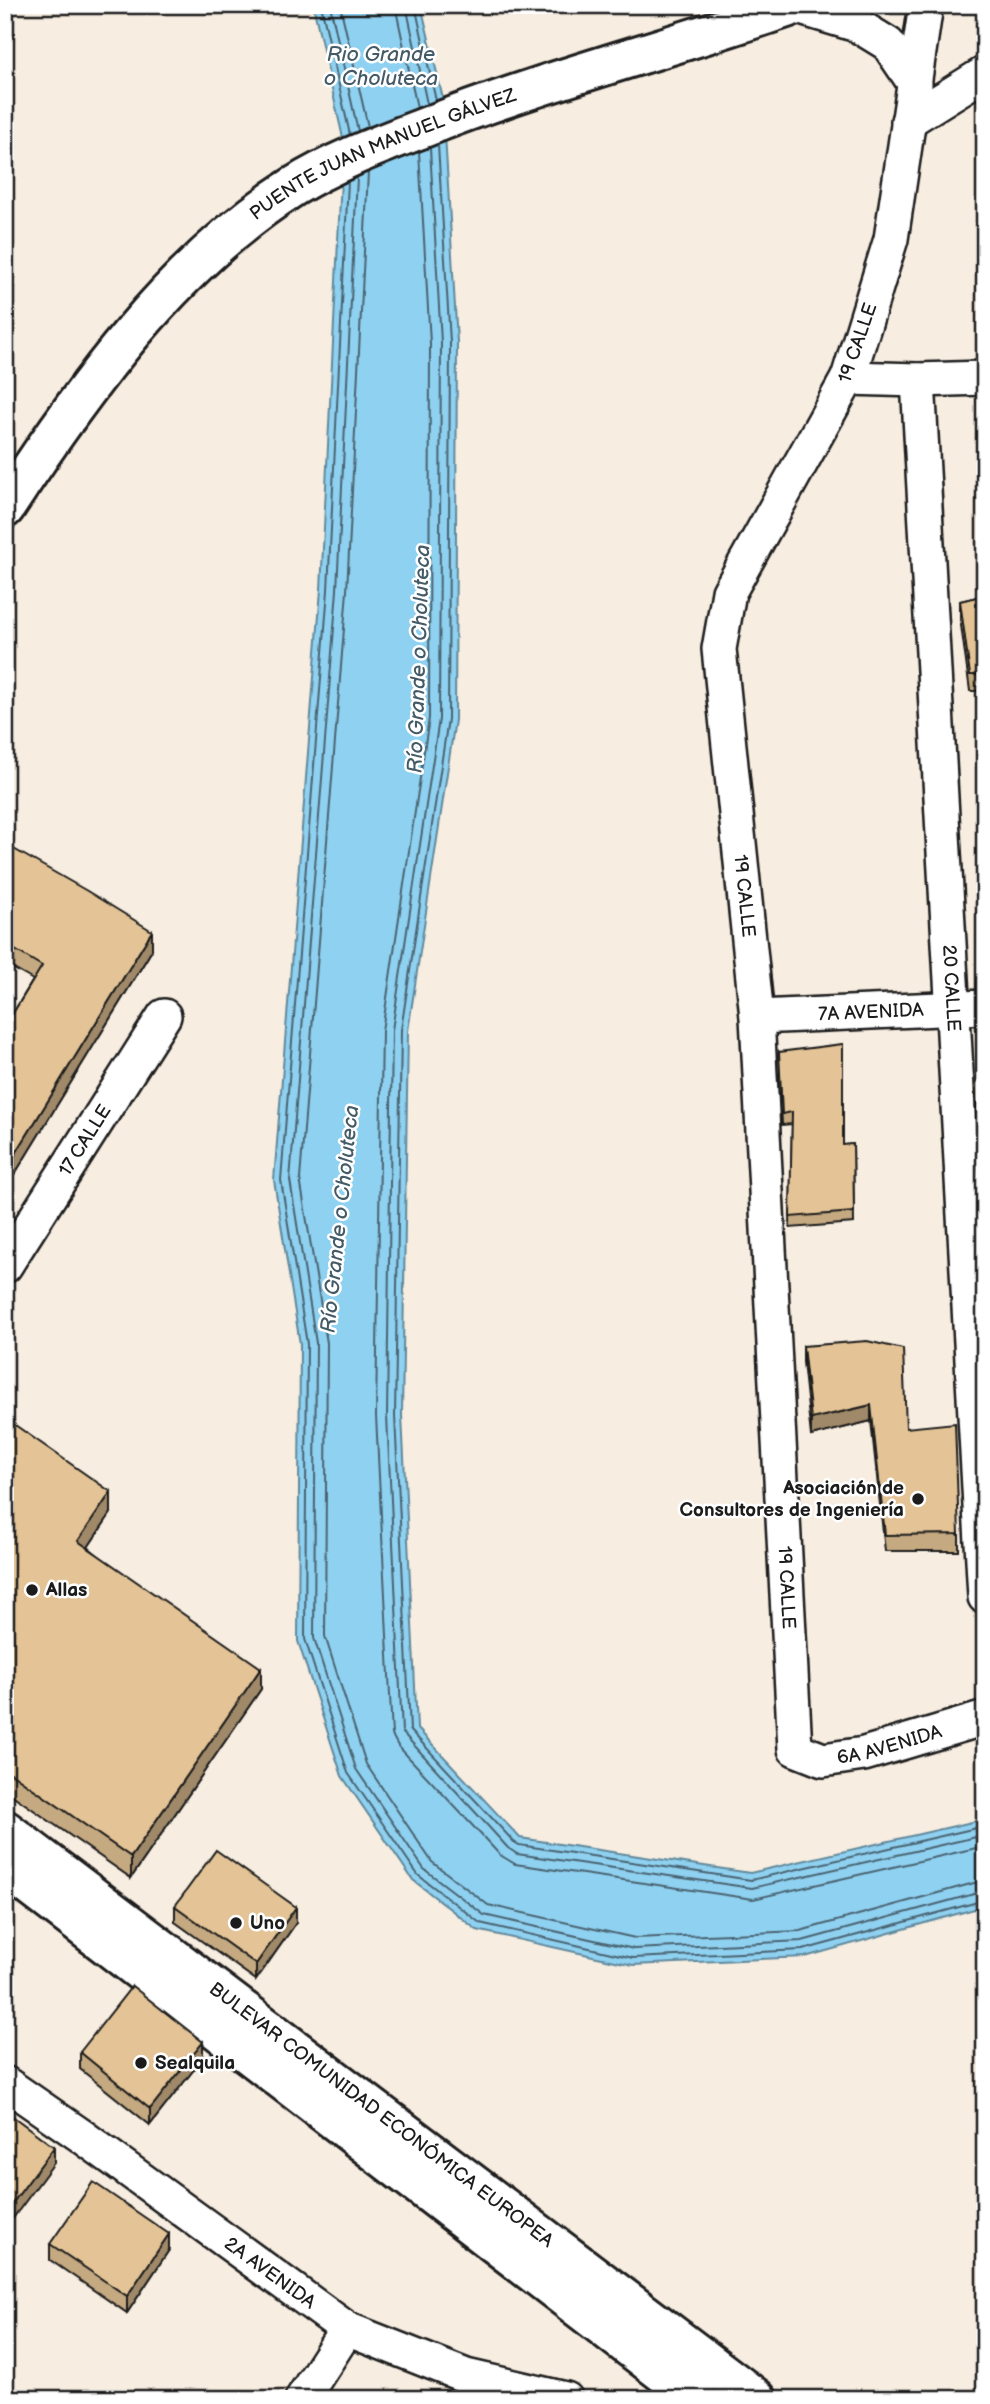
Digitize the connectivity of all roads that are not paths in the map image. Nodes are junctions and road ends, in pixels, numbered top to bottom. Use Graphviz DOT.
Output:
graph roads {
  1 [pos="926,5"];
  2 [pos="784,9"];
  3 [pos="985,72"];
  4 [pos="915,83"];
  5 [pos="908,121"];
  6 [pos="849,378"];
  7 [pos="985,378"];
  8 [pos="918,380"];
  9 [pos="5,508"];
  10 [pos="985,1007"];
  11 [pos="951,1008"];
  12 [pos="164,1016"];
  13 [pos="757,1017"];
  14 [pos="5,1266"];
  15 [pos="985,1597"];
  16 [pos="985,1718"];
  17 [pos="795,1749"];
  18 [pos="5,1830"];
  19 [pos="5,1867"];
  20 [pos="5,2083"];
  21 [pos="347,2329"];
  22 [pos="302,2399"];
  23 [pos="566,2399"];
  24 [pos="697,2399"];
  25 [pos="757,2399"];
  1 -- 4 [label="street, 19 CALLE"];
  2 -- 4 [label="street"];
  2 -- 9 [label="main road, PUENTE JUAN MANUEL GÁLVEZ"];
  3 -- 5 [label="street"];
  4 -- 5 [label="street, 19 CALLE"];
  5 -- 6 [label="street, 19 CALLE"];
  6 -- 8 [label="street"];
  6 -- 13 [label="street, 19 CALLE"];
  7 -- 8 [label="street"];
  8 -- 11 [label="street, 20 CALLE"];
  10 -- 11 [label="street, 7A AVENIDA"];
  11 -- 13 [label="street, 7A AVENIDA"];
  11 -- 15 [label="street, 20 CALLE"];
  12 -- 14 [label="street, 17 CALLE"];
  13 -- 17 [label="street, 19 CALLE"];
  16 -- 17 [label="street, 6A AVENIDA"];
  18 -- 25 [label="main road, BULEVAR COMUNIDAD ECONÓMICA EUROPEA"];
  19 -- 24 [label="main road, BULEVAR COMUNIDAD ECONÓMICA EUROPEA"];
  20 -- 21 [label="street, 2A AVENIDA"];
  21 -- 22 [label="street"];
  21 -- 23 [label="street, 2A AVENIDA"];
}
